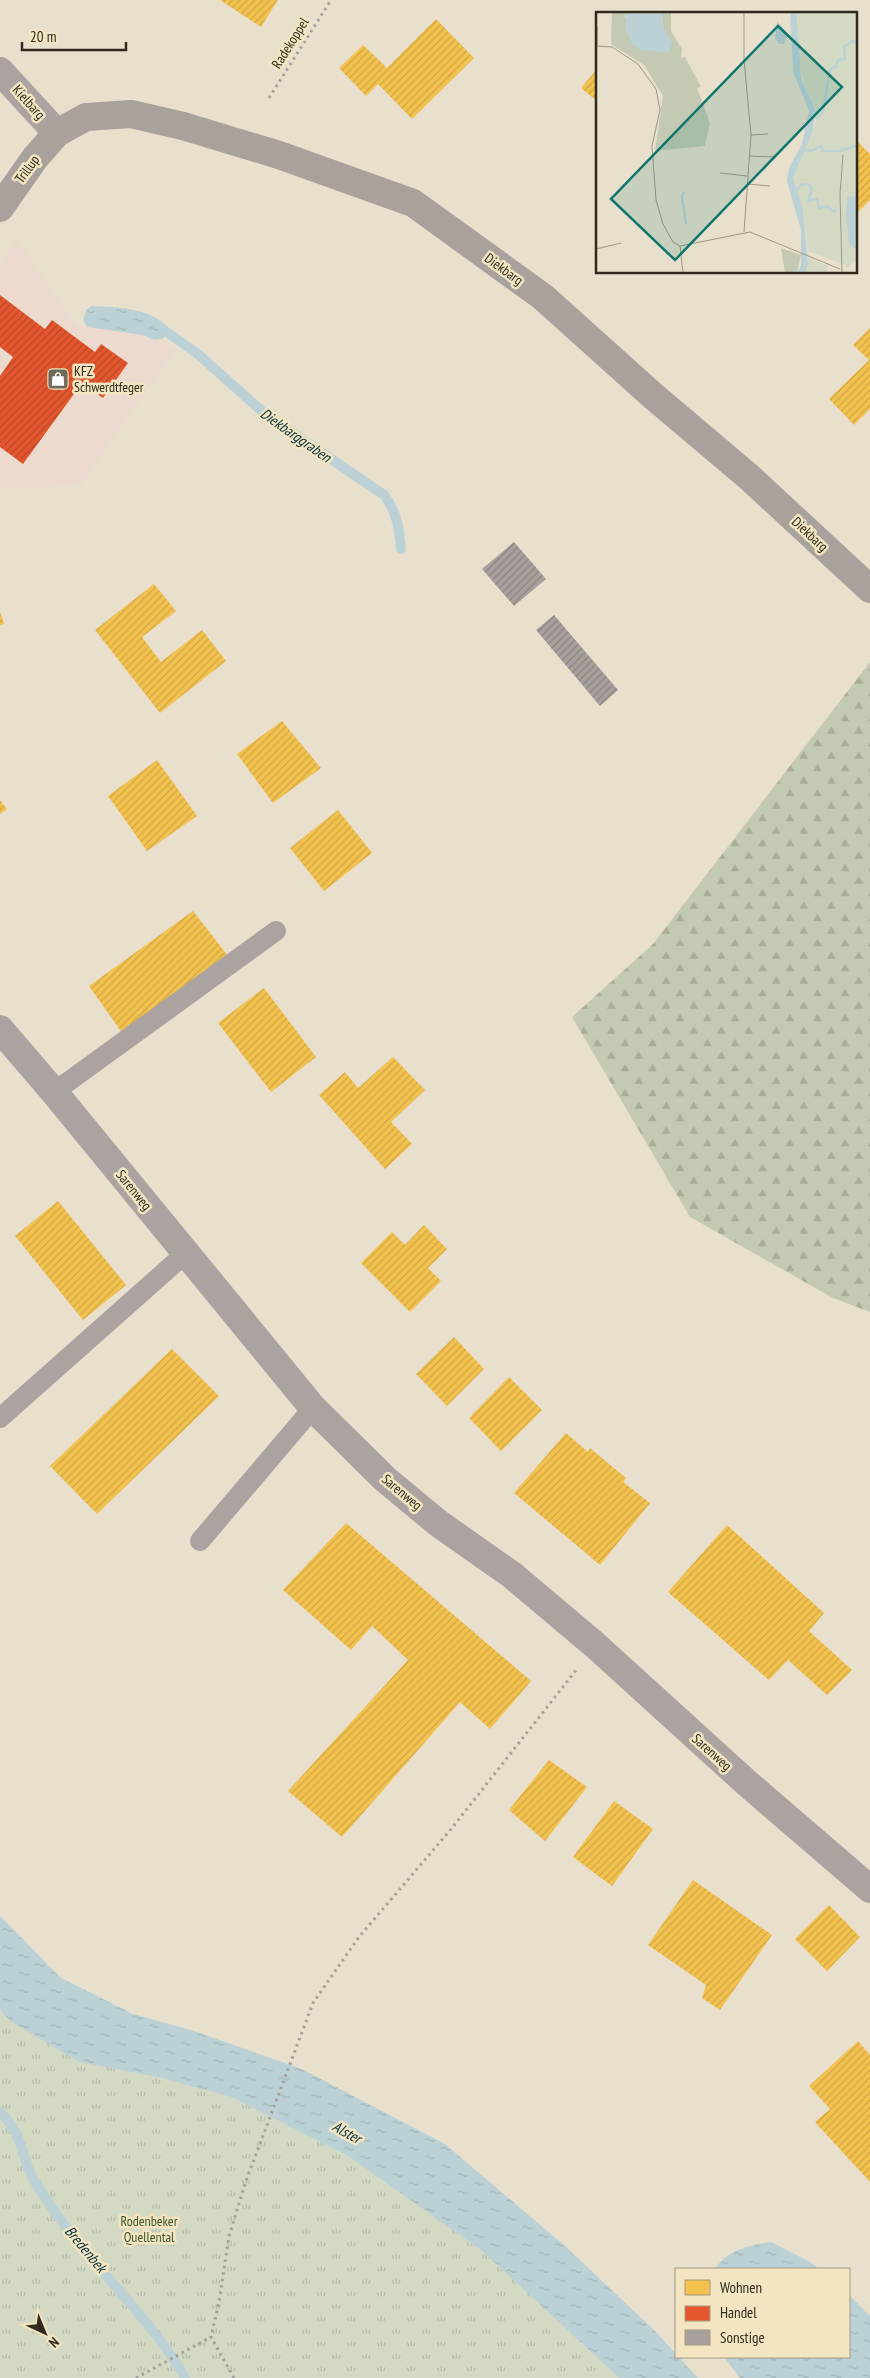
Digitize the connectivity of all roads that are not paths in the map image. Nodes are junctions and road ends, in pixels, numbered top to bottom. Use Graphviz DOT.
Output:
graph roads {
  1 [pos="0,71"];
  2 [pos="57,133"];
  3 [pos="0,208"];
  4 [pos="870,589"];
  5 [pos="276,931"];
  6 [pos="2,1034"];
  7 [pos="54,1092"];
  8 [pos="186,1253"];
  9 [pos="313,1408"];
  10 [pos="0,1418"];
  11 [pos="200,1541"];
  12 [pos="870,1889"];
  1 -- 2 [label="street, Kielbarg"];
  2 -- 3 [label="street, Trillup"];
  2 -- 4 [label="street, Diekbarg"];
  5 -- 7 [label="lane"];
  6 -- 7 [label="street, Sarenweg"];
  7 -- 8 [label="street, Sarenweg"];
  8 -- 9 [label="street, Sarenweg"];
  8 -- 10 [label="lane"];
  9 -- 11 [label="lane"];
  9 -- 12 [label="street, Sarenweg"];
}
